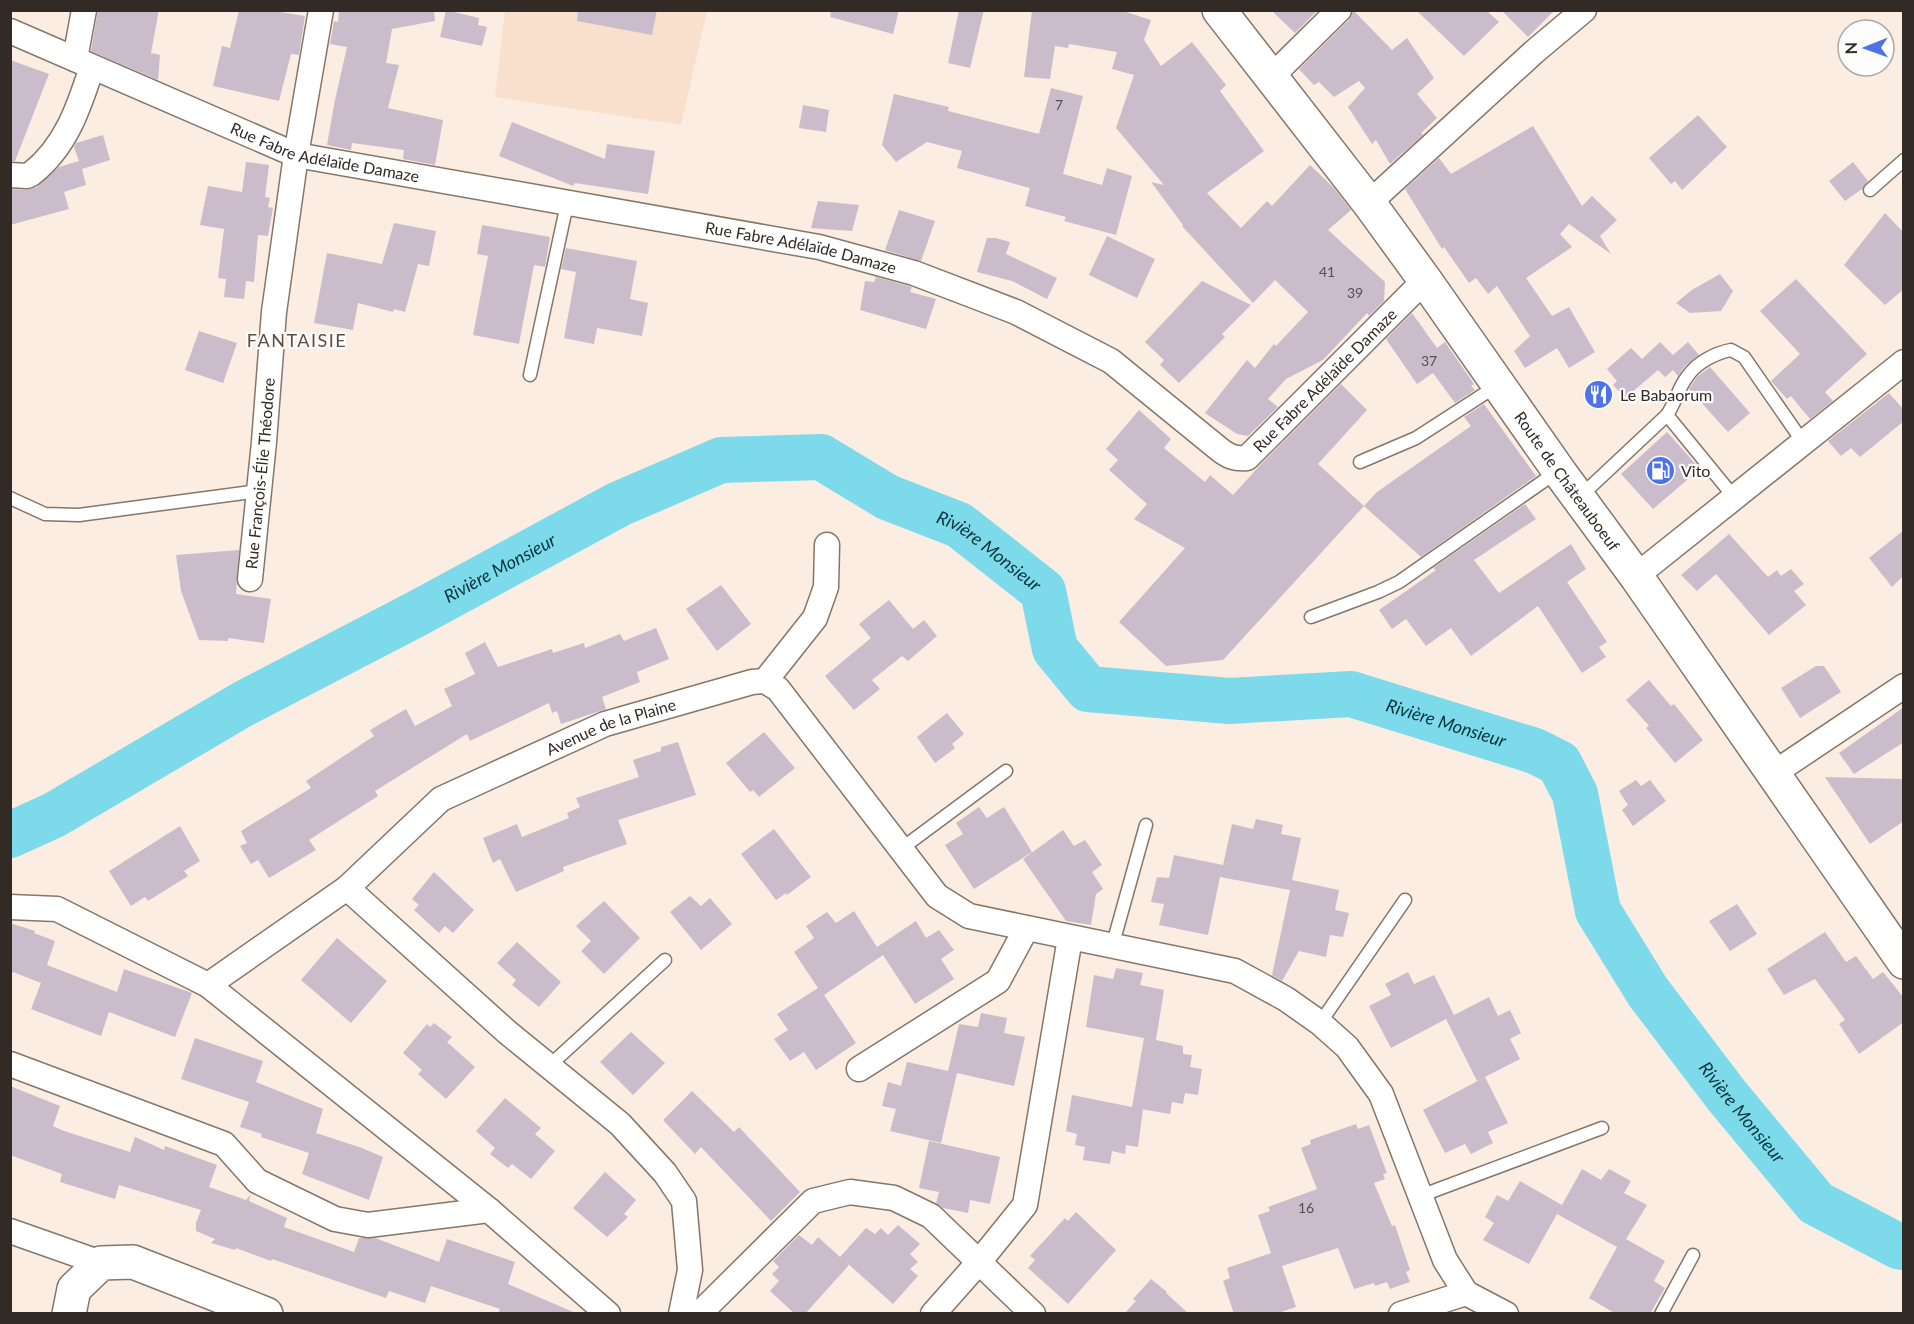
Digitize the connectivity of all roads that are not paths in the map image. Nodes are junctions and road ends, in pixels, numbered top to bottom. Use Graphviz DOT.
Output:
graph roads {
  1 [pos="84,10"];
  2 [pos="321,10"];
  3 [pos="1219,10"];
  4 [pos="1339,10"];
  5 [pos="1584,10"];
  6 [pos="10,31"];
  7 [pos="84,63"];
  8 [pos="1272,76"];
  9 [pos="296,155"];
  10 [pos="1904,160"];
  11 [pos="10,175"];
  12 [pos="1870,190"];
  13 [pos="1369,203"];
  14 [pos="567,204"];
  15 [pos="1425,280"];
  16 [pos="1904,362"];
  17 [pos="530,375"];
  18 [pos="1498,384"];
  19 [pos="1667,415"];
  20 [pos="1803,442"];
  21 [pos="1360,462"];
  22 [pos="1568,483"];
  23 [pos="259,491"];
  24 [pos="1734,496"];
  25 [pos="10,498"];
  26 [pos="826,545"];
  27 [pos="1636,576"];
  28 [pos="250,579"];
  29 [pos="1311,617"];
  30 [pos="765,681"];
  31 [pos="1904,686"];
  32 [pos="1006,771"];
  33 [pos="1774,774"];
  34 [pos="1146,825"];
  35 [pos="901,849"];
  36 [pos="347,888"];
  37 [pos="1405,900"];
  38 [pos="10,907"];
  39 [pos="1026,929"];
  40 [pos="1070,938"];
  41 [pos="1112,947"];
  42 [pos="665,960"];
  43 [pos="1904,962"];
  44 [pos="208,985"];
  45 [pos="1320,1023"];
  46 [pos="10,1064"];
  47 [pos="549,1066"];
  48 [pos="859,1069"];
  49 [pos="1602,1128"];
  50 [pos="1420,1196"];
  51 [pos="489,1210"];
  52 [pos="10,1231"];
  53 [pos="1693,1255"];
  54 [pos="979,1262"];
  55 [pos="101,1263"];
  56 [pos="1466,1293"];
  57 [pos="69,1314"];
  58 [pos="266,1314"];
  59 [pos="608,1314"];
  60 [pos="681,1314"];
  61 [pos="699,1314"];
  62 [pos="933,1314"];
  63 [pos="1033,1314"];
  64 [pos="1401,1314"];
  65 [pos="1506,1314"];
  66 [pos="1661,1314"];
  1 -- 7 [label="street"];
  2 -- 9 [label="street, Rue François-Élie Théodore"];
  3 -- 8 [label="main road, Route de Châteauboeuf"];
  4 -- 8 [label="street"];
  5 -- 13 [label="street"];
  6 -- 7 [label="street, Rue Fabre Adélaïde Damaze"];
  7 -- 9 [label="street, Rue Fabre Adélaïde Damaze"];
  7 -- 11 [label="street"];
  8 -- 13 [label="main road, Route de Châteauboeuf"];
  9 -- 14 [label="street, Rue Fabre Adélaïde Damaze"];
  9 -- 23 [label="street, Rue François-Élie Théodore"];
  10 -- 12 [label="lane"];
  13 -- 15 [label="main road, Route de Châteauboeuf"];
  14 -- 15 [label="street, Rue Fabre Adélaïde Damaze"];
  14 -- 17 [label="lane"];
  15 -- 18 [label="main road, Route de Châteauboeuf"];
  16 -- 20 [label="street"];
  18 -- 21 [label="lane"];
  18 -- 22 [label="main road, Route de Châteauboeuf"];
  19 -- 20 [label="lane"];
  19 -- 22 [label="lane"];
  19 -- 24 [label="lane"];
  20 -- 24 [label="street"];
  22 -- 27 [label="main road, Route de Châteauboeuf"];
  22 -- 29 [label="lane"];
  23 -- 25 [label="lane"];
  23 -- 28 [label="street, Rue François-Élie Théodore"];
  24 -- 27 [label="street"];
  26 -- 30 [label="street"];
  27 -- 33 [label="main road, Route de Châteauboeuf"];
  30 -- 35 [label="street"];
  30 -- 36 [label="street, Avenue de la Plaine"];
  31 -- 33 [label="street"];
  32 -- 35 [label="lane"];
  33 -- 43 [label="main road, Route de Châteauboeuf"];
  34 -- 41 [label="lane"];
  35 -- 39 [label="street"];
  36 -- 44 [label="street, Avenue de la Plaine"];
  36 -- 47 [label="street"];
  37 -- 45 [label="lane"];
  38 -- 44 [label="street"];
  39 -- 40 [label="street"];
  39 -- 48 [label="street"];
  40 -- 41 [label="street"];
  40 -- 54 [label="street"];
  41 -- 45 [label="street"];
  42 -- 47 [label="lane"];
  44 -- 51 [label="street"];
  45 -- 50 [label="street"];
  46 -- 51 [label="street"];
  47 -- 60 [label="street"];
  49 -- 50 [label="lane"];
  50 -- 56 [label="street"];
  51 -- 59 [label="street"];
  52 -- 55 [label="street"];
  53 -- 66 [label="lane"];
  54 -- 61 [label="street"];
  54 -- 62 [label="street"];
  54 -- 63 [label="street"];
  55 -- 57 [label="main road"];
  55 -- 58 [label="main road"];
  56 -- 64 [label="street"];
  56 -- 65 [label="street"];
}
